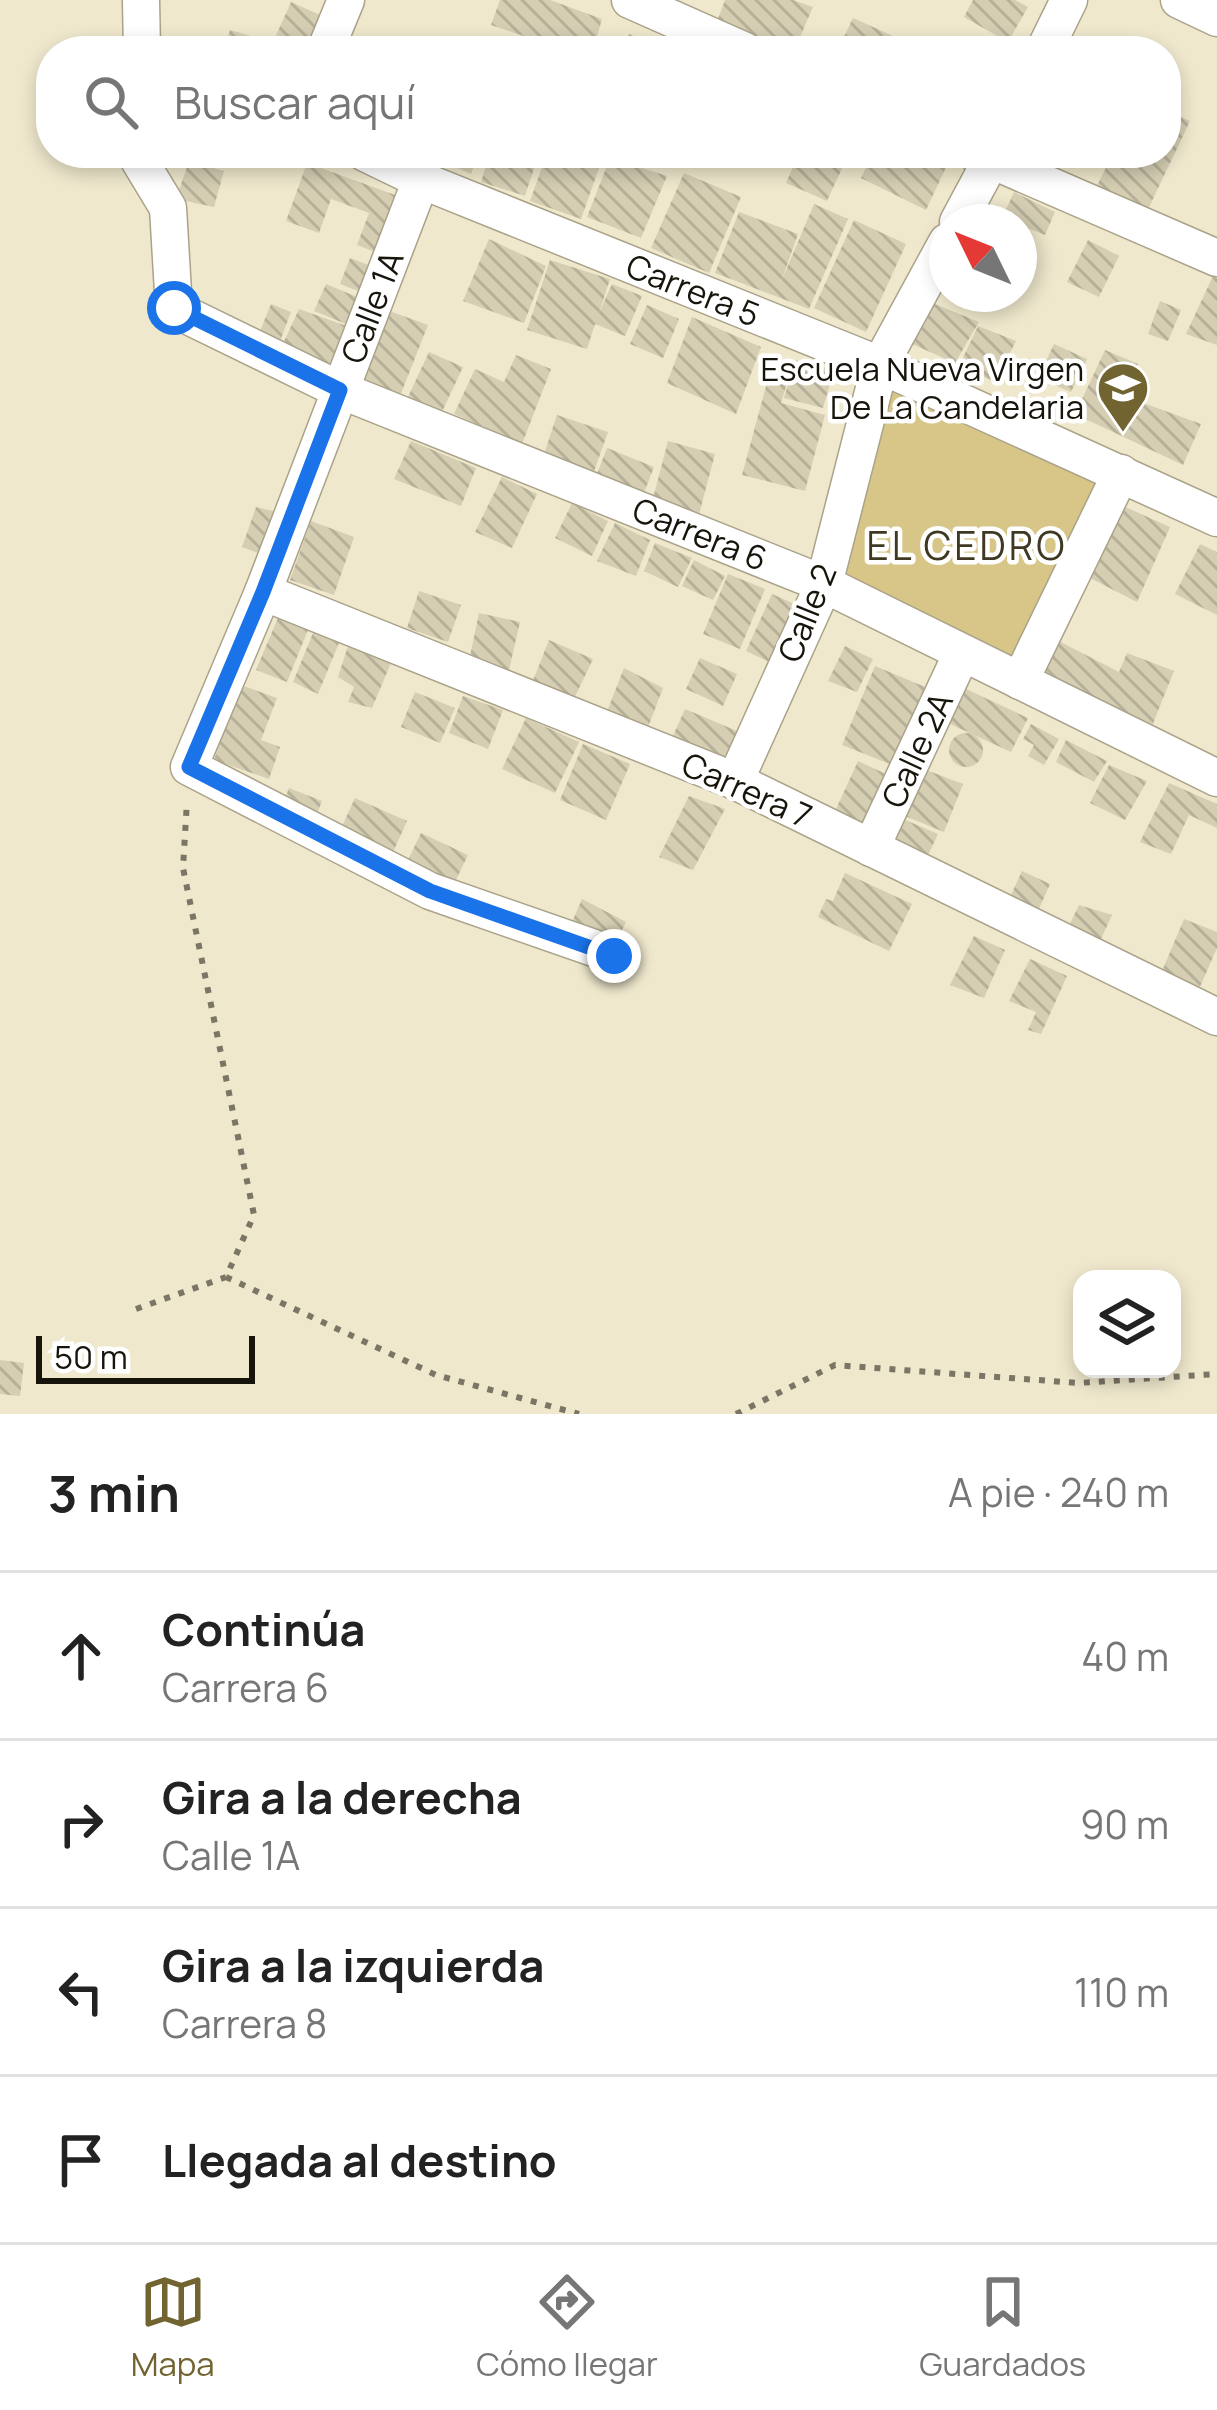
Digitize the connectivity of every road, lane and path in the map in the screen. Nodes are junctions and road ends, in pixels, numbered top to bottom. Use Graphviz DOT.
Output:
graph roads {
  1 [pos="141,0"];
  2 [pos="346,0"];
  3 [pos="630,0"];
  4 [pos="1069,0"];
  5 [pos="1179,0"];
  6 [pos="1217,18"];
  7 [pos="145,36"];
  8 [pos="331,36"];
  9 [pos="711,36"];
  10 [pos="1051,36"];
  11 [pos="144,168"];
  12 [pos="396,168"];
  13 [pos="982,168"];
  14 [pos="1014,168"];
  15 [pos="421,180"];
  16 [pos="966,204"];
  17 [pos="1217,258"];
  18 [pos="929,275"];
  19 [pos="880,364"];
  20 [pos="340,390"];
  21 [pos="1121,472"];
  22 [pos="1217,518"];
  23 [pos="824,584"];
  24 [pos="263,592"];
  25 [pos="962,653"];
  26 [pos="1021,681"];
  27 [pos="189,767"];
  28 [pos="1217,778"];
  29 [pos="735,781"];
  30 [pos="871,848"];
  31 [pos="614,956"];
  32 [pos="1217,1017"];
  33 [pos="226,1277"];
  34 [pos="136,1309"];
  35 [pos="1217,1374"];
  36 [pos="579,1414"];
  37 [pos="736,1414"];
  1 -- 7 [label="street"];
  2 -- 8 [label="street"];
  3 -- 9 [label="street"];
  4 -- 10 [label="street"];
  5 -- 6 [label="street"];
  11 -- 20 [label="street, Carrera 6"];
  12 -- 15 [label="street, Carrera 5"];
  13 -- 16 [label="street"];
  14 -- 17 [label="street"];
  15 -- 19 [label="street, Carrera 5"];
  15 -- 20 [label="street, Calle 1A"];
  18 -- 19 [label="street, Calle 2"];
  19 -- 21 [label="street, Carrera 5"];
  19 -- 23 [label="street, Calle 2"];
  20 -- 23 [label="street, Carrera 6"];
  20 -- 24 [label="street, Calle 1A"];
  21 -- 22 [label="street, Carrera 5"];
  21 -- 26 [label="street"];
  23 -- 25 [label="street, Carrera 6"];
  23 -- 29 [label="street, Calle 2"];
  24 -- 27 [label="street, Calle 1A"];
  24 -- 29 [label="street, Carrera 7"];
  25 -- 26 [label="street, Carrera 6"];
  25 -- 30 [label="street, Calle 2A"];
  26 -- 28 [label="street, Carrera 6"];
  27 -- 31 [label="street"];
  27 -- 33 [label="path"];
  29 -- 30 [label="street, Carrera 7"];
  30 -- 32 [label="street, Carrera 7"];
  33 -- 34 [label="path"];
  33 -- 36 [label="path"];
  35 -- 37 [label="path"];
}
